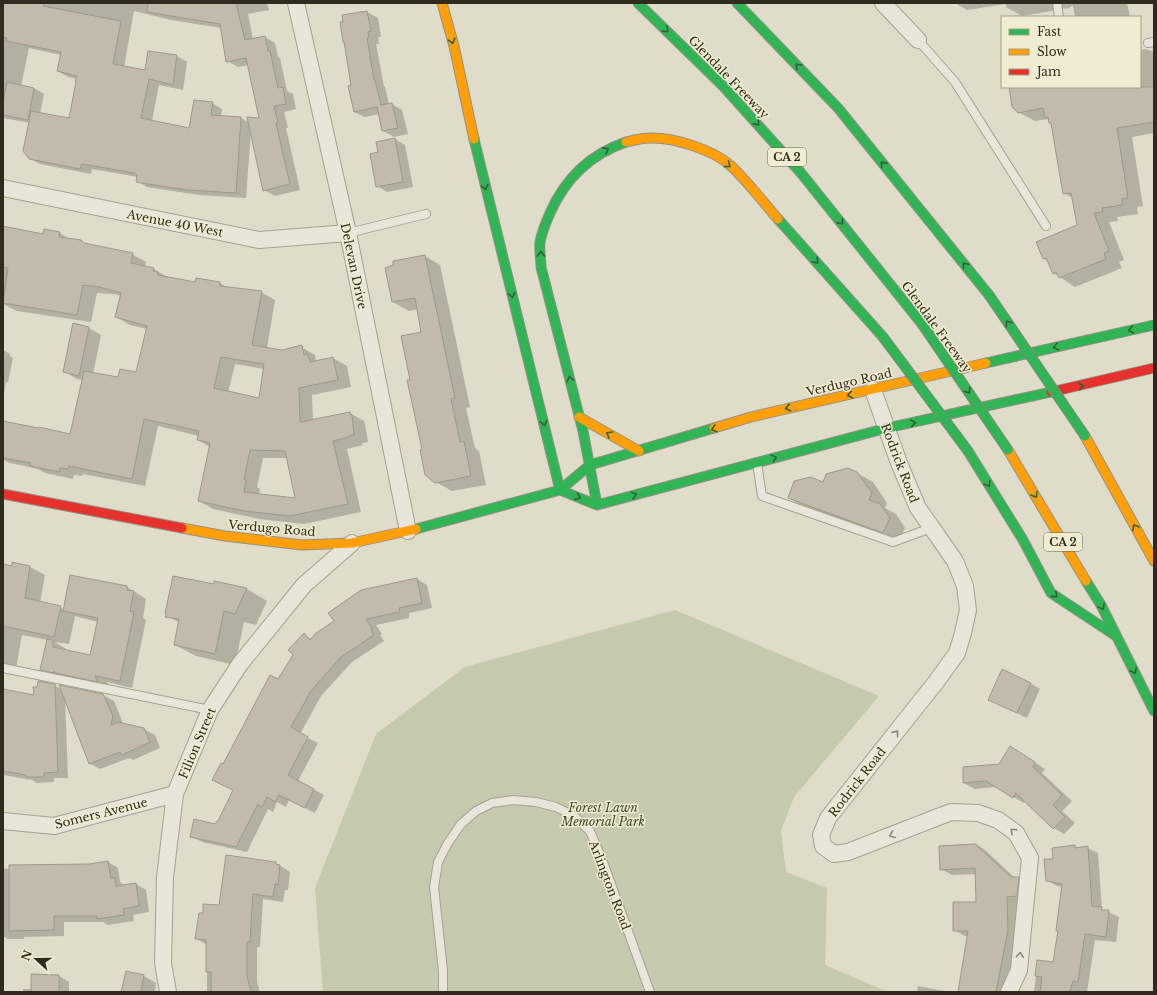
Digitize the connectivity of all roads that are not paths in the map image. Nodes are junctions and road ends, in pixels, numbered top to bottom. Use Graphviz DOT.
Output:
graph roads {
  1 [pos="296,3"];
  2 [pos="442,3"];
  3 [pos="638,3"];
  4 [pos="737,3"];
  5 [pos="883,3"];
  6 [pos="1057,3"];
  7 [pos="1059,16"];
  8 [pos="918,40"];
  9 [pos="3,188"];
  10 [pos="426,214"];
  11 [pos="1046,226"];
  12 [pos="348,233"];
  13 [pos="1154,325"];
  14 [pos="1154,368"];
  15 [pos="873,390"];
  16 [pos="579,417"];
  17 [pos="887,428"];
  18 [pos="639,451"];
  19 [pos="757,463"];
  20 [pos="590,464"];
  21 [pos="560,490"];
  22 [pos="3,494"];
  23 [pos="597,505"];
  24 [pos="931,528"];
  25 [pos="408,531"];
  26 [pos="352,543"];
  27 [pos="1154,561"];
  28 [pos="1117,636"];
  29 [pos="3,668"];
  30 [pos="210,710"];
  31 [pos="1154,711"];
  32 [pos="175,794"];
  33 [pos="3,821"];
  34 [pos="168,992"];
  35 [pos="443,992"];
  36 [pos="650,992"];
  37 [pos="1009,992"];
  1 -- 12 [label="street, Delevan Drive"];
  2 -- 21 [label="main road, one-way"];
  3 -- 28 [label="main road, Glendale Freeway / CA 2, one-way, bridge"];
  27 -- 4 [label="main road, one-way, bridge"];
  5 -- 8 [label="street"];
  6 -- 7 [label="lane"];
  8 -- 11 [label="lane"];
  9 -- 12 [label="street, Avenue 40 West"];
  10 -- 12 [label="lane"];
  12 -- 25 [label="street, Delevan Drive"];
  13 -- 15 [label="main road, Verdugo Road, one-way"];
  17 -- 14 [label="main road, one-way"];
  15 -- 17 [label="street, Rodrick Road"];
  15 -- 18 [label="main road, Verdugo Road, one-way"];
  18 -- 16 [label="main road, one-way"];
  16 -- 20 [label="main road"];
  16 -- 28 [label="main road, one-way, bridge"];
  19 -- 17 [label="main road, one-way"];
  17 -- 24 [label="street, Rodrick Road"];
  18 -- 20 [label="main road, Verdugo Road"];
  23 -- 19 [label="main road, one-way"];
  19 -- 24 [label="lane"];
  20 -- 21 [label="main road, Verdugo Road"];
  20 -- 23 [label="main road"];
  21 -- 23 [label="main road, one-way"];
  21 -- 25 [label="main road, Verdugo Road"];
  22 -- 26 [label="main road, Verdugo Road"];
  37 -- 24 [label="street, Rodrick Road, one-way"];
  25 -- 26 [label="main road, Verdugo Road"];
  26 -- 30 [label="street, Filion Street"];
  28 -- 31 [label="main road, Glendale Freeway / CA 2, one-way"];
  29 -- 30 [label="lane"];
  30 -- 32 [label="street, Filion Street"];
  32 -- 33 [label="street, Somers Avenue"];
  32 -- 34 [label="street, Filion Street"];
  35 -- 36 [label="lane, Arlington Road"];
}
